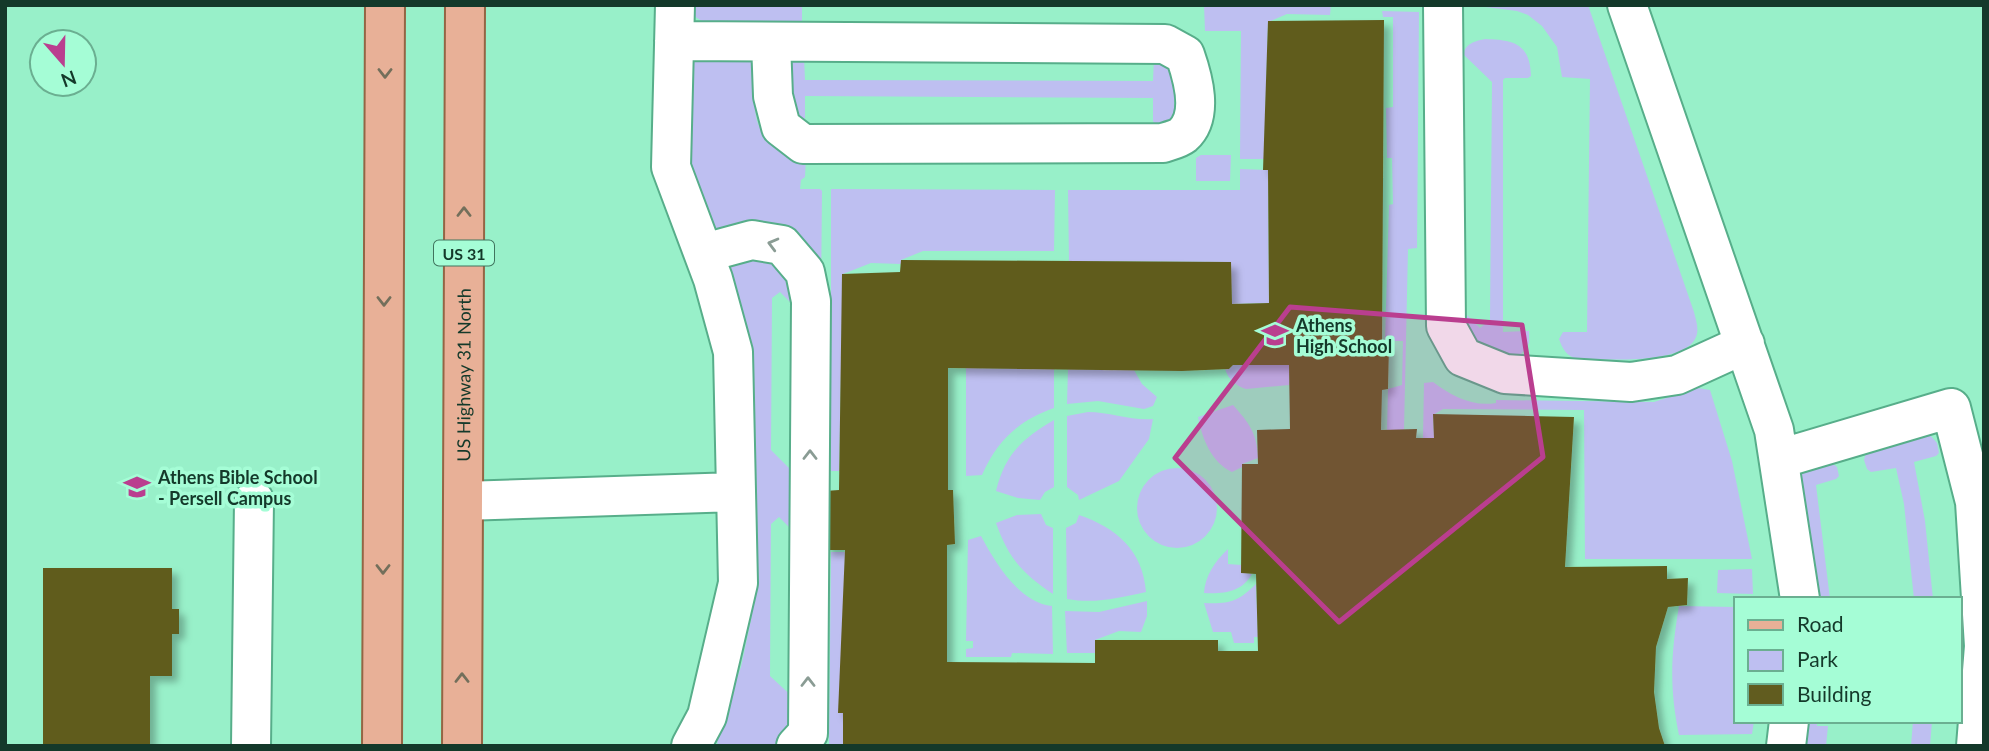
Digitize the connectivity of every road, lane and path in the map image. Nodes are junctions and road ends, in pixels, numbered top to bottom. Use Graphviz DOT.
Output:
graph roads {
  1 [pos="385,5"];
  2 [pos="465,5"];
  3 [pos="1443,5"];
  4 [pos="1627,5"];
  5 [pos="675,23"];
  6 [pos="771,42"];
  7 [pos="704,253"];
  8 [pos="1745,344"];
  9 [pos="1779,459"];
  10 [pos="736,492"];
  11 [pos="254,500"];
  12 [pos="463,501"];
  13 [pos="1800,597"];
  14 [pos="1789,723"];
  15 [pos="251,746"];
  16 [pos="383,746"];
  17 [pos="462,746"];
  18 [pos="691,746"];
  19 [pos="796,746"];
  20 [pos="1786,746"];
  21 [pos="1976,746"];
  1 -- 16 [label="main road, one-way"];
  12 -- 2 [label="main road, US Highway 31 North / US 31, one-way"];
  3 -- 8 [label="lane"];
  4 -- 8 [label="lane"];
  5 -- 6 [label="lane"];
  5 -- 7 [label="lane"];
  6 -- 6 [label="lane"];
  7 -- 10 [label="lane"];
  19 -- 7 [label="lane, one-way"];
  8 -- 9 [label="lane"];
  9 -- 13 [label="lane"];
  9 -- 21 [label="lane"];
  10 -- 12 [label="lane"];
  10 -- 18 [label="lane"];
  11 -- 15 [label="lane"];
  17 -- 12 [label="main road, US Highway 31 North / US 31, one-way"];
  14 -- 20 [label="lane"];
}
